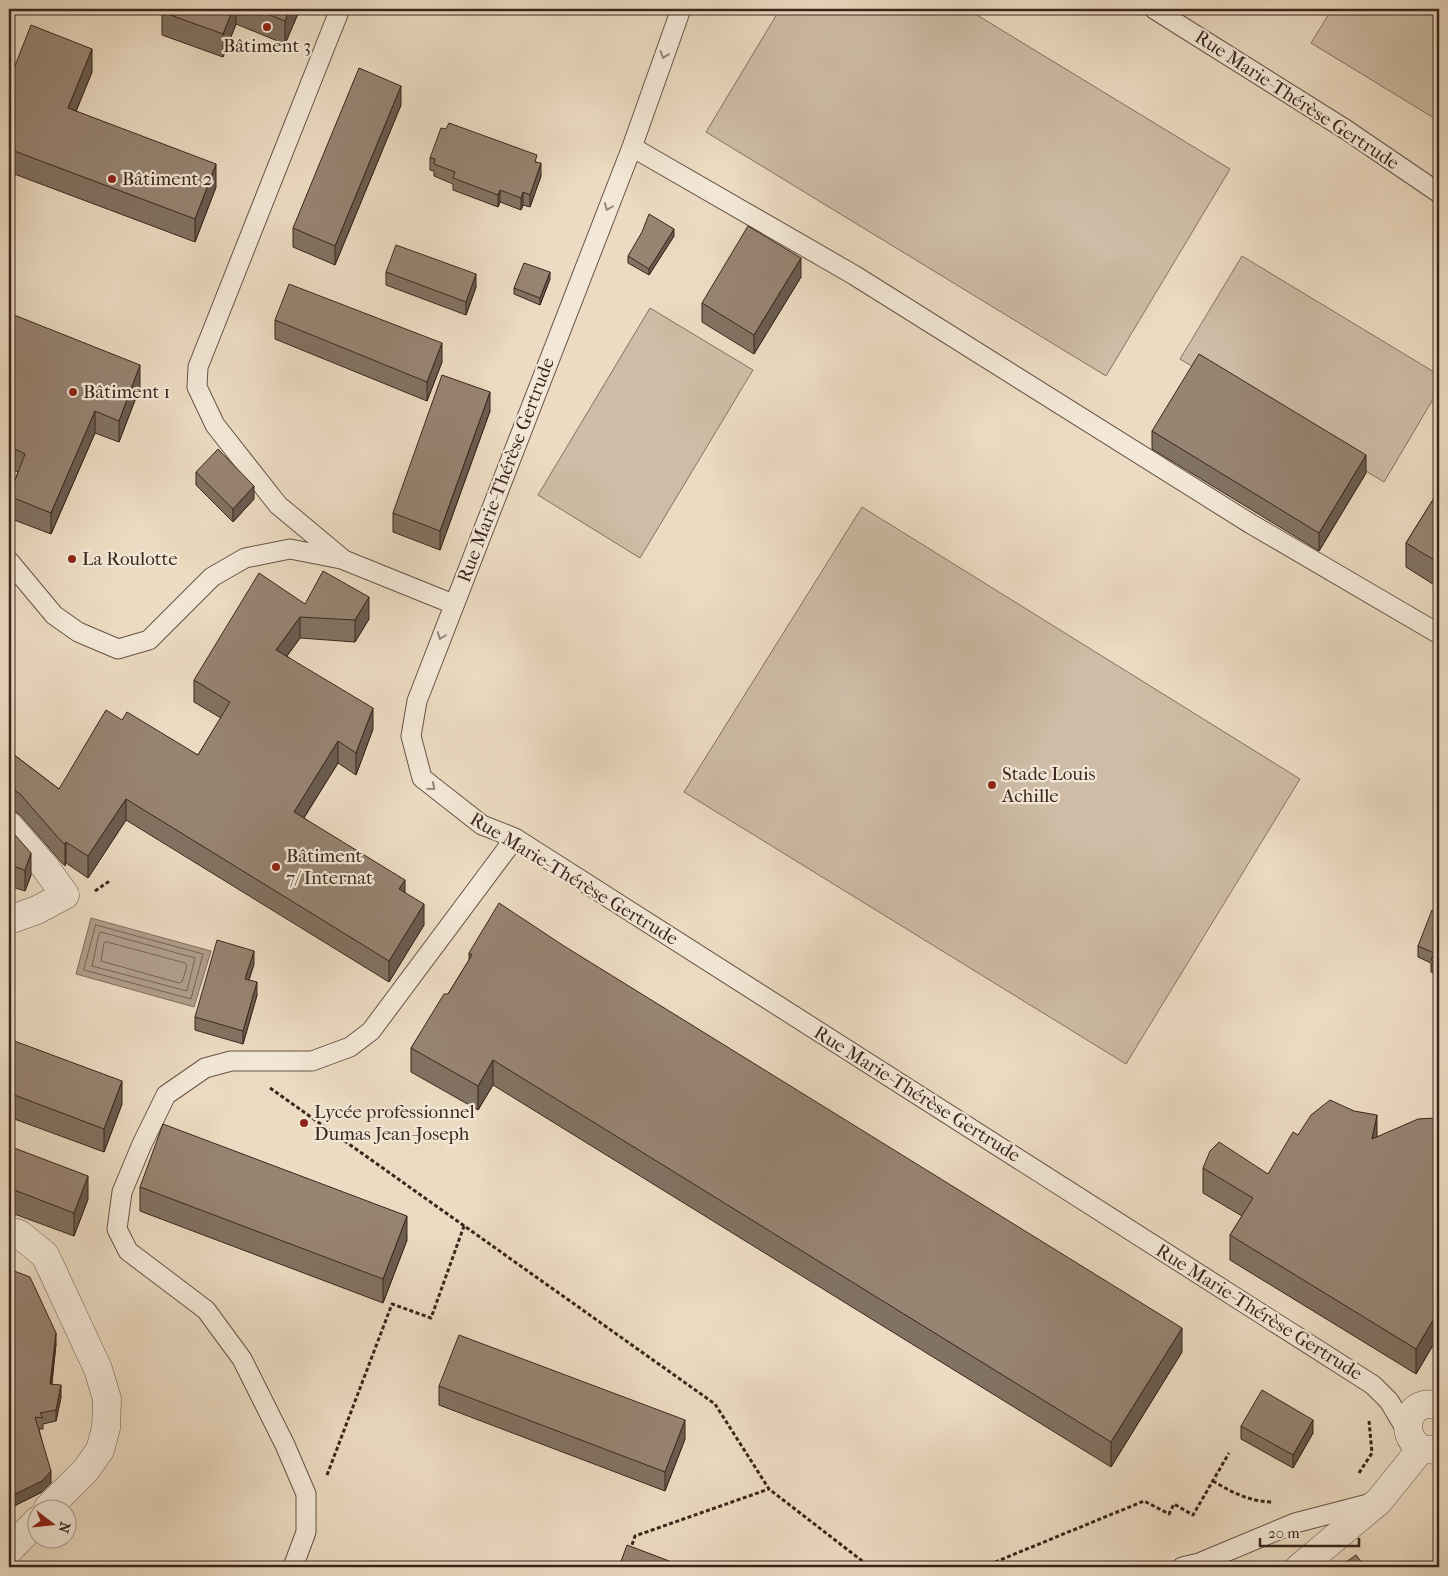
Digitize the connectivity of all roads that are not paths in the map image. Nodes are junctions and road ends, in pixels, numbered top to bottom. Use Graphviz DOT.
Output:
graph roads {
  1 [pos="340,9"];
  2 [pos="681,9"];
  3 [pos="1154,9"];
  4 [pos="632,147"];
  5 [pos="1439,193"];
  6 [pos="344,560"];
  7 [pos="9,561"];
  8 [pos="453,604"];
  9 [pos="1439,634"];
  10 [pos="9,826"];
  11 [pos="515,838"];
  12 [pos="9,920"];
  13 [pos="9,1231"];
  14 [pos="1439,1406"];
  15 [pos="1423,1443"];
  16 [pos="58,1498"];
  17 [pos="1379,1501"];
  18 [pos="28,1530"];
  19 [pos="9,1550"];
  20 [pos="293,1567"];
  21 [pos="1182,1567"];
  22 [pos="1300,1567"];
  1 -- 6 [label="lane"];
  2 -- 4 [label="lane, Rue Marie-Thérèse Gertrude, one-way"];
  3 -- 5 [label="lane, Rue Marie-Thérèse Gertrude"];
  4 -- 8 [label="lane, Rue Marie-Thérèse Gertrude, one-way"];
  4 -- 9 [label="lane"];
  6 -- 7 [label="lane"];
  6 -- 8 [label="lane"];
  8 -- 11 [label="lane, Rue Marie-Thérèse Gertrude, one-way"];
  10 -- 12 [label="street"];
  11 -- 15 [label="lane, Rue Marie-Thérèse Gertrude"];
  11 -- 20 [label="lane"];
  13 -- 16 [label="street"];
  14 -- 15 [label="street"];
  15 -- 17 [label="street"];
  17 -- 21 [label="lane"];
  17 -- 22 [label="street"];
  18 -- 19 [label="street"];
}
